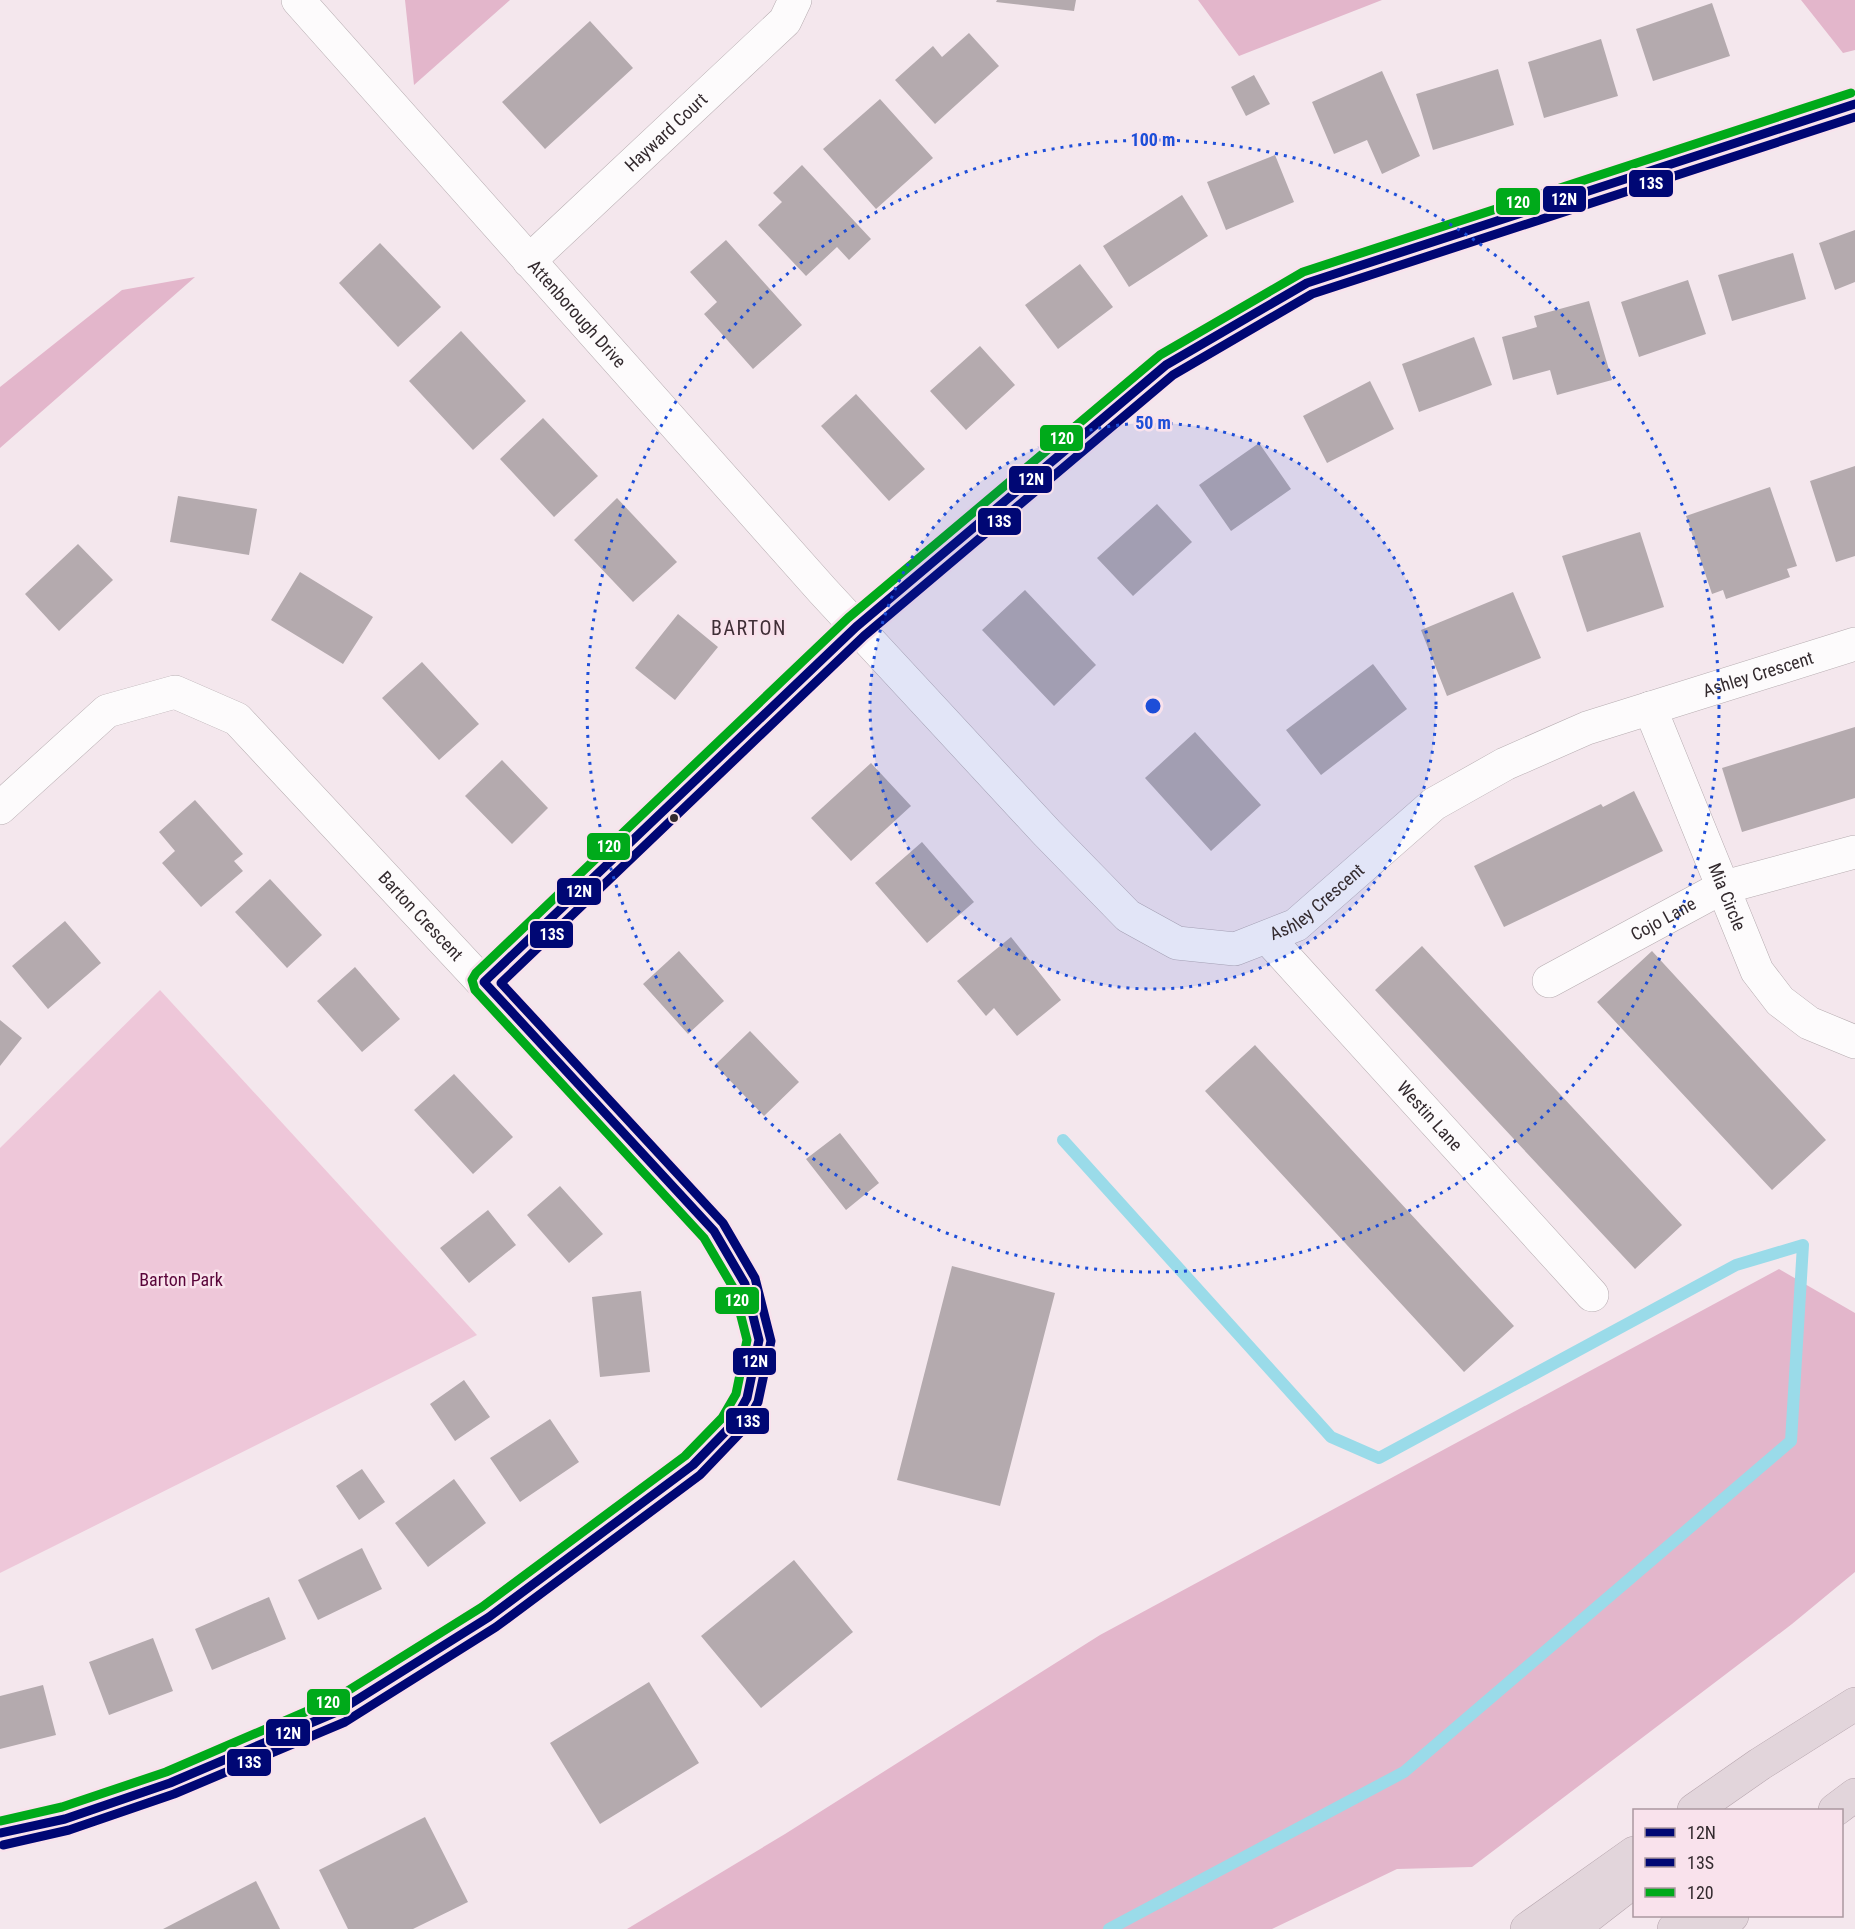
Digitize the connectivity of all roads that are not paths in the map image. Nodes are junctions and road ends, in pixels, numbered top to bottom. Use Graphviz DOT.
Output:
graph roads {
  1 [pos="298,0"];
  2 [pos="795,0"];
  3 [pos="1855,104"];
  4 [pos="529,261"];
  5 [pos="856,627"];
  6 [pos="1855,644"];
  7 [pos="1650,708"];
  8 [pos="0,808"];
  9 [pos="1848,862"];
  10 [pos="1721,888"];
  11 [pos="1267,936"];
  12 [pos="1549,981"];
  13 [pos="484,982"];
  14 [pos="1855,1042"];
  15 [pos="1592,1295"];
  16 [pos="1855,1704"];
  17 [pos="1855,1710"];
  18 [pos="1855,1795"];
  19 [pos="1855,1800"];
  20 [pos="1695,1809"];
  21 [pos="1727,1809"];
  22 [pos="1835,1809"];
  23 [pos="1843,1813"];
  24 [pos="0,1833"];
  25 [pos="1633,1854"];
  26 [pos="1633,1883"];
  27 [pos="1691,1917"];
  28 [pos="1731,1917"];
  29 [pos="1527,1929"];
  30 [pos="1572,1929"];
  31 [pos="1674,1929"];
  32 [pos="1716,1929"];
  1 -- 4 [label="street, Attenborough Drive"];
  2 -- 4 [label="street, Hayward Court"];
  3 -- 5 [label="street"];
  4 -- 5 [label="street, Attenborough Drive"];
  5 -- 11 [label="street, Ashley Crescent"];
  5 -- 13 [label="street"];
  6 -- 7 [label="street, Ashley Crescent"];
  7 -- 10 [label="street, Mia Circle"];
  7 -- 11 [label="street, Ashley Crescent"];
  8 -- 13 [label="street, Barton Crescent"];
  9 -- 10 [label="street, Cojo Lane"];
  10 -- 12 [label="street, Cojo Lane"];
  10 -- 14 [label="street, Mia Circle"];
  11 -- 15 [label="street, Westin Lane"];
  13 -- 24 [label="street, Barton Crescent"];
  16 -- 20 [label="highway"];
  17 -- 21 [label="highway"];
  18 -- 22 [label="highway"];
  19 -- 23 [label="highway"];
  25 -- 29 [label="highway"];
  26 -- 30 [label="highway"];
  27 -- 31 [label="highway"];
  28 -- 32 [label="highway"];
}
